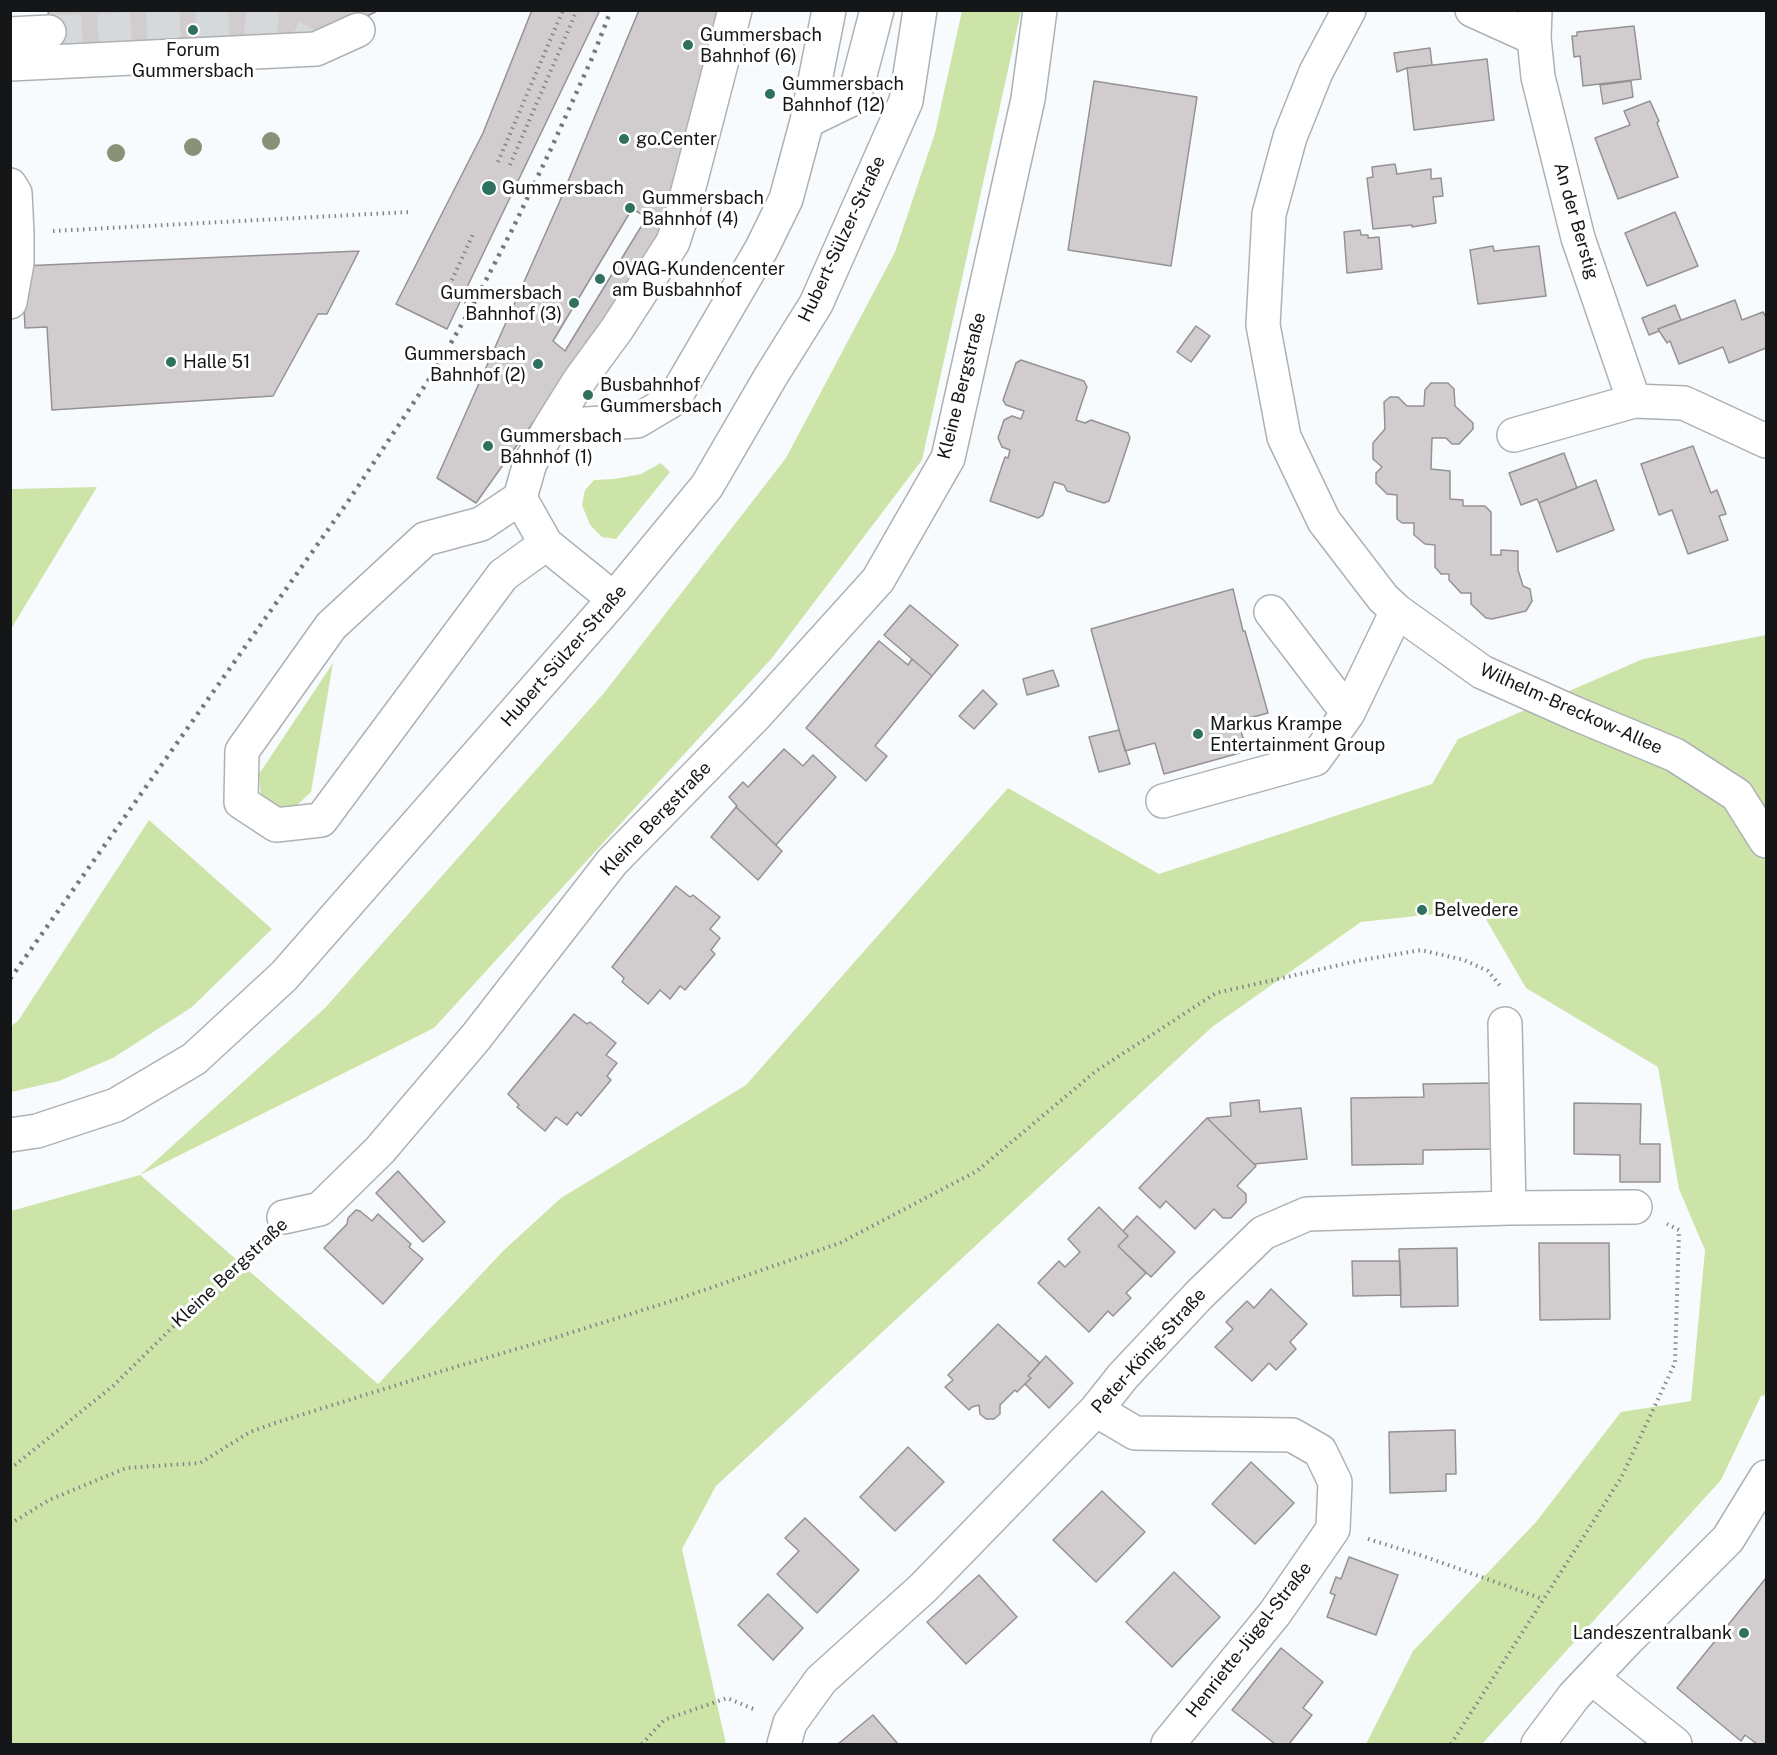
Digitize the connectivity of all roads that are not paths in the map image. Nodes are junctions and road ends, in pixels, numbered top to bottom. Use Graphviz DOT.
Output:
graph roads {
  1 [pos="735,10"];
  2 [pos="829,10"];
  3 [pos="877,10"];
  4 [pos="920,10"];
  5 [pos="1040,10"];
  6 [pos="1349,10"];
  7 [pos="1473,10"];
  8 [pos="1535,24"];
  9 [pos="358,30"];
  10 [pos="50,32"];
  11 [pos="10,34"];
  12 [pos="10,64"];
  13 [pos="807,121"];
  14 [pos="10,185"];
  15 [pos="10,302"];
  16 [pos="1634,400"];
  17 [pos="551,426"];
  18 [pos="1514,435"];
  19 [pos="1767,441"];
  20 [pos="520,498"];
  21 [pos="546,544"];
  22 [pos="614,599"];
  23 [pos="1396,611"];
  24 [pos="1270,612"];
  25 [pos="1348,713"];
  26 [pos="1163,801"];
  27 [pos="1767,841"];
  28 [pos="1505,1024"];
  29 [pos="10,1135"];
  30 [pos="1635,1207"];
  31 [pos="1509,1208"];
  32 [pos="284,1217"];
  33 [pos="1096,1410"];
  34 [pos="1767,1477"];
  35 [pos="1592,1678"];
  36 [pos="787,1734"];
  37 [pos="1168,1744"];
  38 [pos="1538,1744"];
  39 [pos="1675,1744"];
  1 -- 17 [label="street"];
  2 -- 13 [label="street"];
  3 -- 13 [label="street"];
  4 -- 22 [label="street, Hubert-Sülzer-Straße"];
  5 -- 32 [label="street, Kleine Bergstraße"];
  6 -- 23 [label="street, Wilhelm-Breckow-Allee"];
  7 -- 8 [label="street, An der Berstig"];
  8 -- 16 [label="street, An der Berstig"];
  9 -- 12 [label="street"];
  10 -- 11 [label="street"];
  13 -- 17 [label="street"];
  14 -- 15 [label="street"];
  16 -- 18 [label="street"];
  16 -- 19 [label="street"];
  17 -- 20 [label="street"];
  20 -- 21 [label="street"];
  20 -- 21 [label="street"];
  21 -- 22 [label="street"];
  22 -- 29 [label="street, Hubert-Sülzer-Straße"];
  23 -- 25 [label="street"];
  23 -- 27 [label="street, Wilhelm-Breckow-Allee"];
  24 -- 25 [label="street"];
  25 -- 26 [label="street"];
  28 -- 31 [label="street"];
  30 -- 31 [label="street, Peter-König-Straße"];
  31 -- 33 [label="street, Peter-König-Straße"];
  33 -- 36 [label="street, Peter-König-Straße"];
  33 -- 37 [label="street, Henriette-Jügel-Straße"];
  34 -- 35 [label="street"];
  35 -- 38 [label="street"];
  35 -- 39 [label="street"];
}
